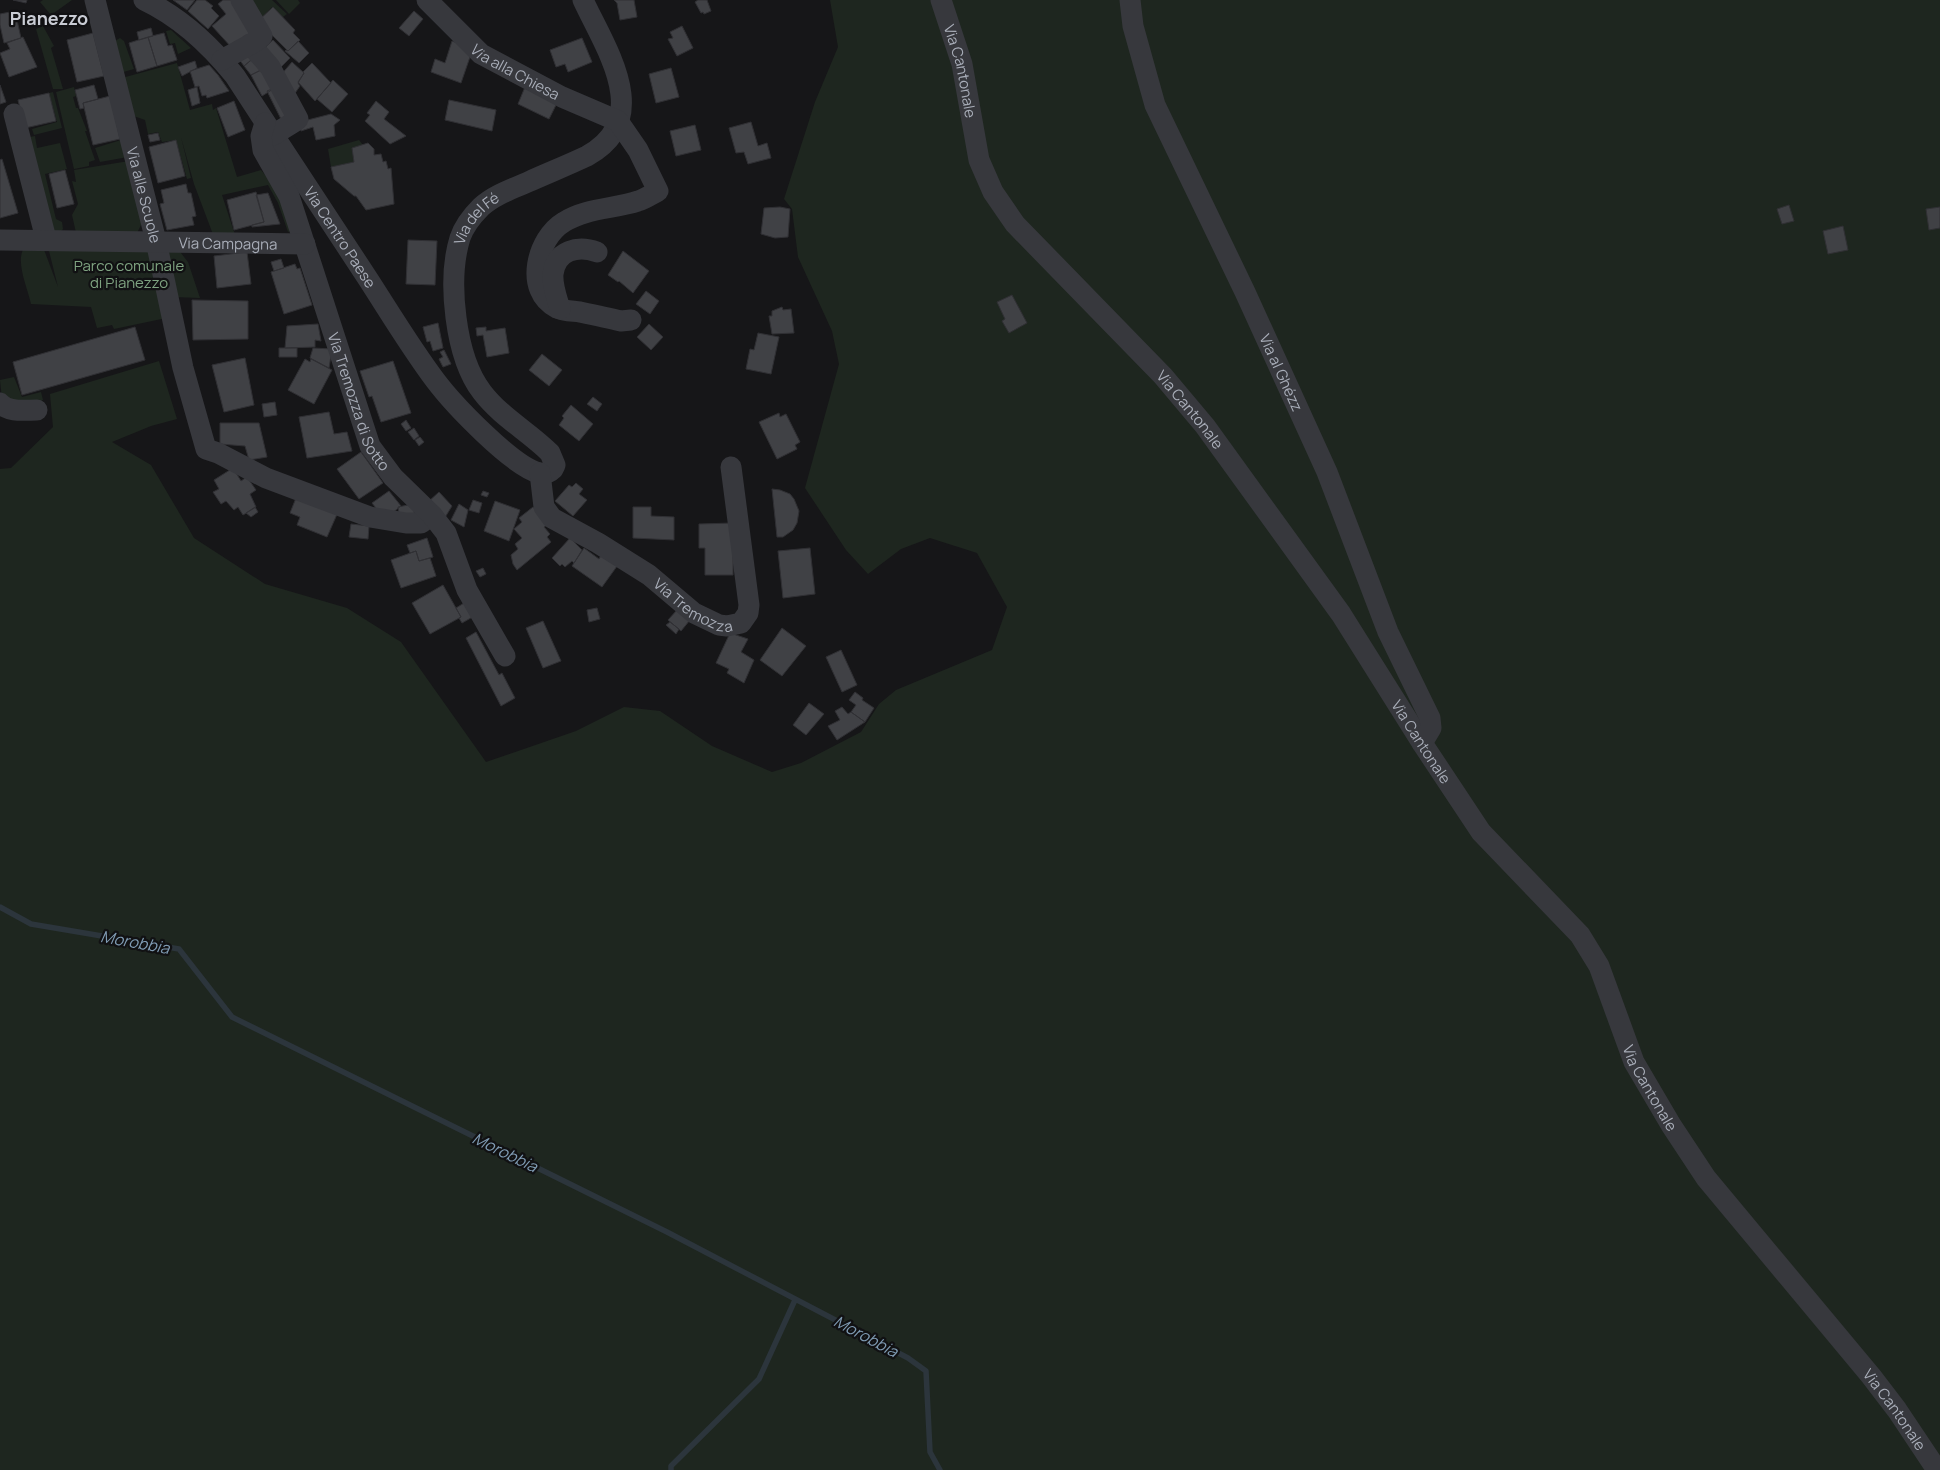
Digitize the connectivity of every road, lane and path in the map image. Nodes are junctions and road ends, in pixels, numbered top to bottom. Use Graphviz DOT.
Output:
graph roads {
  1 [pos="95,0"];
  2 [pos="144,0"];
  3 [pos="240,0"];
  4 [pos="427,0"];
  5 [pos="583,0"];
  6 [pos="942,0"];
  7 [pos="1130,0"];
  8 [pos="250,44"];
  9 [pos="222,60"];
  10 [pos="14,114"];
  11 [pos="618,121"];
  12 [pos="269,129"];
  13 [pos="46,239"];
  14 [pos="0,240"];
  15 [pos="156,241"];
  16 [pos="305,244"];
  17 [pos="597,252"];
  18 [pos="560,309"];
  19 [pos="631,320"];
  20 [pos="0,403"];
  21 [pos="37,410"];
  22 [pos="731,467"];
  23 [pos="540,473"];
  24 [pos="432,515"];
  25 [pos="506,656"];
  26 [pos="1422,743"];
  27 [pos="1937,1470"];
  1 -- 15 [label="street, Via alle Scuole"];
  2 -- 9 [label="street, Via Centro Paese"];
  3 -- 8 [label="street"];
  4 -- 11 [label="street, Via alla Chiesa"];
  5 -- 11 [label="street, Via del Fé"];
  6 -- 26 [label="street, Via Cantonale"];
  7 -- 26 [label="street, Via al Ghézz"];
  8 -- 9 [label="street"];
  8 -- 12 [label="street"];
  9 -- 12 [label="street, Via Centro Paese"];
  10 -- 13 [label="street"];
  11 -- 18 [label="street"];
  11 -- 23 [label="street, Via del Fé"];
  12 -- 16 [label="street, Via Tremozza di Sotto"];
  12 -- 23 [label="street, Via Centro Paese"];
  13 -- 14 [label="street, Via Campagna"];
  13 -- 15 [label="street, Via Campagna"];
  15 -- 16 [label="street, Via Campagna"];
  15 -- 24 [label="street, Via alle Scuole"];
  16 -- 24 [label="street, Via Tremozza di Sotto"];
  17 -- 18 [label="street"];
  18 -- 19 [label="street"];
  20 -- 21 [label="street"];
  22 -- 23 [label="street, Via Tremozza"];
  24 -- 25 [label="street, Via Tremozza di Sotto"];
  26 -- 27 [label="street, Via Cantonale"];
}
